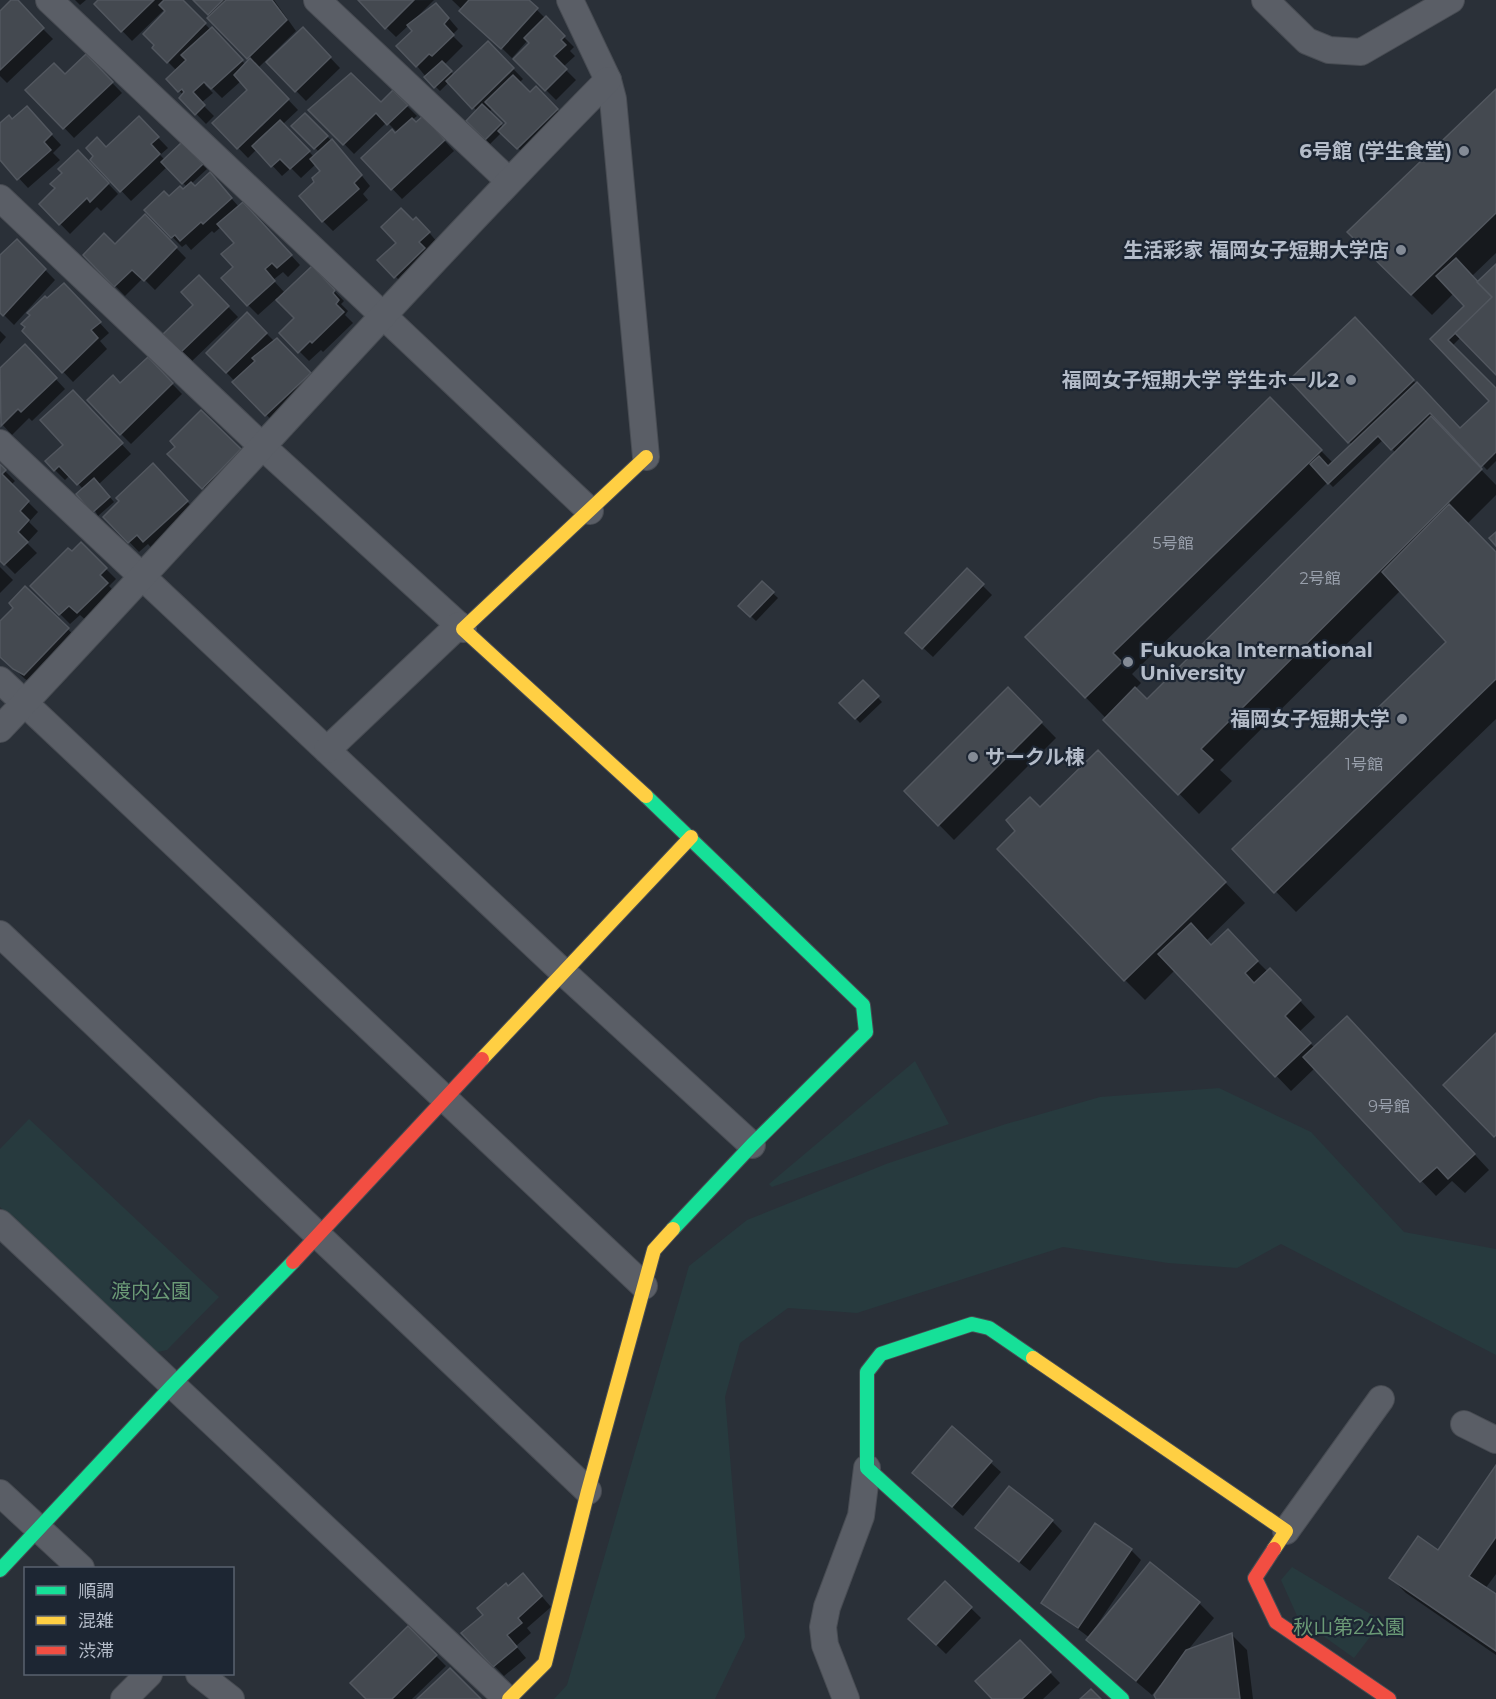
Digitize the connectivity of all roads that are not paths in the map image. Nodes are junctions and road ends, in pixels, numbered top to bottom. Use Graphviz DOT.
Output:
graph roads {
  1 [pos="49,0"];
  2 [pos="317,0"];
  3 [pos="570,0"];
  4 [pos="1265,0"];
  5 [pos="1450,0"];
  6 [pos="608,80"];
  7 [pos="509,181"];
  8 [pos="0,198"];
  9 [pos="385,316"];
  10 [pos="0,443"];
  11 [pos="263,447"];
  12 [pos="646,457"];
  13 [pos="590,510"];
  14 [pos="143,578"];
  15 [pos="461,627"];
  16 [pos="0,680"];
  17 [pos="24,703"];
  18 [pos="0,729"];
  19 [pos="327,750"];
  20 [pos="691,837"];
  21 [pos="0,934"];
  22 [pos="563,972"];
  23 [pos="445,1101"];
  24 [pos="752,1145"];
  25 [pos="0,1223"];
  26 [pos="320,1235"];
  27 [pos="644,1286"];
  28 [pos="172,1386"];
  29 [pos="1381,1399"];
  30 [pos="1464,1424"];
  31 [pos="1496,1440"];
  32 [pos="867,1468"];
  33 [pos="588,1491"];
  34 [pos="0,1493"];
  35 [pos="40,1530"];
  36 [pos="1286,1531"];
  37 [pos="79,1567"];
  38 [pos="0,1570"];
  39 [pos="148,1675"];
  40 [pos="200,1675"];
  41 [pos="848,1695"];
  42 [pos="124,1699"];
  43 [pos="231,1699"];
  44 [pos="508,1699"];
  45 [pos="1122,1699"];
  46 [pos="1389,1699"];
  1 -- 9 [label="street"];
  2 -- 7 [label="street"];
  3 -- 6 [label="street"];
  4 -- 5 [label="street"];
  6 -- 7 [label="street"];
  6 -- 12 [label="street"];
  7 -- 9 [label="street"];
  8 -- 11 [label="street"];
  9 -- 11 [label="street"];
  9 -- 13 [label="street"];
  10 -- 14 [label="street"];
  11 -- 14 [label="street"];
  11 -- 15 [label="street"];
  12 -- 13 [label="street"];
  13 -- 15 [label="street"];
  14 -- 17 [label="street"];
  14 -- 19 [label="street"];
  15 -- 19 [label="street"];
  15 -- 20 [label="street"];
  16 -- 17 [label="street"];
  17 -- 18 [label="street"];
  17 -- 23 [label="street"];
  19 -- 22 [label="street"];
  20 -- 22 [label="street"];
  20 -- 24 [label="street"];
  21 -- 26 [label="street"];
  22 -- 23 [label="street"];
  22 -- 24 [label="street"];
  23 -- 26 [label="street"];
  23 -- 27 [label="street"];
  24 -- 27 [label="street"];
  25 -- 28 [label="street"];
  26 -- 28 [label="street"];
  26 -- 33 [label="street"];
  27 -- 33 [label="street"];
  28 -- 35 [label="street"];
  28 -- 44 [label="street"];
  29 -- 36 [label="street"];
  30 -- 31 [label="street"];
  32 -- 36 [label="street"];
  32 -- 41 [label="street"];
  32 -- 45 [label="street"];
  33 -- 44 [label="street"];
  34 -- 35 [label="street"];
  35 -- 37 [label="street"];
  35 -- 38 [label="street"];
  36 -- 46 [label="street"];
  39 -- 42 [label="street"];
  40 -- 43 [label="street"];
}
